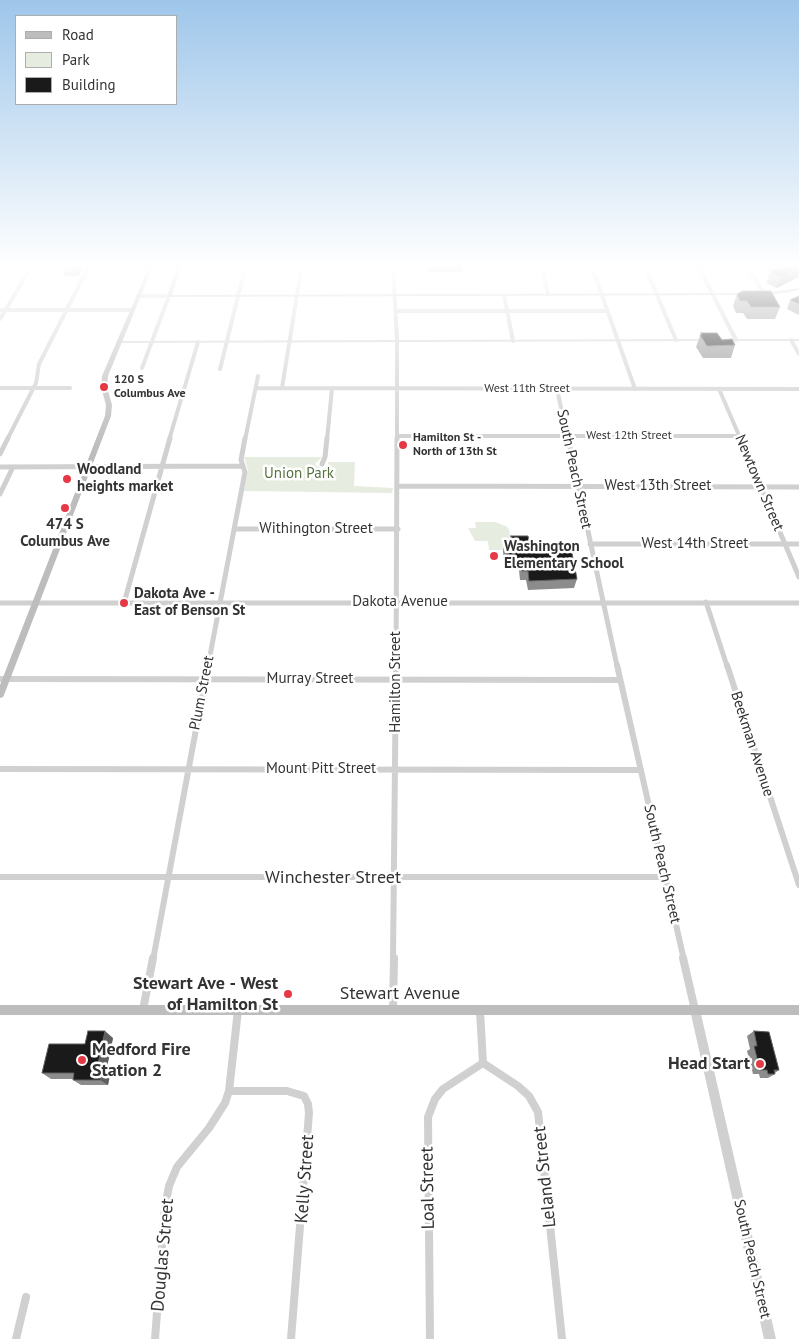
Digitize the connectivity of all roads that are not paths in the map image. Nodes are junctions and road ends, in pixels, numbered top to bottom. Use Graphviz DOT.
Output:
graph roads {
  1 [pos="59,326"];
  2 [pos="125,326"];
  3 [pos="158,326"];
  4 [pos="230,326"];
  5 [pos="293,326"];
  6 [pos="397,326"];
  7 [pos="510,326"];
  8 [pos="612,326"];
  9 [pos="670,326"];
  10 [pos="729,326"];
  11 [pos="676,340"];
  12 [pos="736,340"];
  13 [pos="791,340"];
  14 [pos="799,340"];
  15 [pos="397,341"];
  16 [pos="513,341"];
  17 [pos="618,341"];
  18 [pos="119,342"];
  19 [pos="152,342"];
  20 [pos="198,342"];
  21 [pos="226,342"];
  22 [pos="291,342"];
  23 [pos="799,354"];
  24 [pos="142,368"];
  25 [pos="220,369"];
  26 [pos="258,376"];
  27 [pos="0,388"];
  28 [pos="34,388"];
  29 [pos="70,388"];
  30 [pos="256,388"];
  31 [pos="282,388"];
  32 [pos="332,388"];
  33 [pos="398,388"];
  34 [pos="557,389"];
  35 [pos="634,389"];
  36 [pos="719,389"];
  37 [pos="799,389"];
  38 [pos="398,436"];
  39 [pos="567,436"];
  40 [pos="740,436"];
  41 [pos="0,454"];
  42 [pos="322,464"];
  43 [pos="88,466"];
  44 [pos="161,466"];
  45 [pos="243,466"];
  46 [pos="0,467"];
  47 [pos="13,467"];
  48 [pos="398,486"];
  49 [pos="578,486"];
  50 [pos="761,486"];
  51 [pos="799,486"];
  52 [pos="0,494"];
  53 [pos="234,529"];
  54 [pos="398,529"];
  55 [pos="590,544"];
  56 [pos="785,544"];
  57 [pos="799,544"];
  58 [pos="799,577"];
  59 [pos="398,602"];
  60 [pos="706,602"];
  61 [pos="799,602"];
  62 [pos="0,603"];
  63 [pos="36,603"];
  64 [pos="124,603"];
  65 [pos="220,603"];
  66 [pos="603,603"];
  67 [pos="3,679"];
  68 [pos="205,679"];
  69 [pos="396,680"];
  70 [pos="620,680"];
  71 [pos="0,695"];
  72 [pos="396,768"];
  73 [pos="0,769"];
  74 [pos="188,769"];
  75 [pos="641,770"];
  76 [pos="0,877"];
  77 [pos="666,877"];
  78 [pos="168,878"];
  79 [pos="396,878"];
  80 [pos="799,885"];
  81 [pos="0,1010"];
  82 [pos="143,1010"];
  83 [pos="238,1010"];
  84 [pos="393,1010"];
  85 [pos="695,1010"];
  86 [pos="799,1010"];
  87 [pos="480,1011"];
  88 [pos="483,1063"];
  89 [pos="229,1091"];
  90 [pos="26,1297"];
  91 [pos="16,1339"];
  92 [pos="155,1339"];
  93 [pos="291,1339"];
  94 [pos="430,1339"];
  95 [pos="562,1339"];
  96 [pos="770,1339"];
  1 -- 28 [label="street"];
  2 -- 18 [label="main road"];
  3 -- 19 [label="street"];
  4 -- 21 [label="street"];
  5 -- 22 [label="street"];
  6 -- 15 [label="street, Hamilton Street"];
  7 -- 16 [label="street"];
  8 -- 17 [label="street"];
  9 -- 11 [label="street"];
  10 -- 12 [label="street"];
  11 -- 12 [label="street"];
  11 -- 17 [label="street"];
  12 -- 13 [label="street"];
  13 -- 14 [label="street"];
  13 -- 23 [label="street"];
  15 -- 16 [label="street"];
  15 -- 22 [label="street"];
  15 -- 33 [label="street, Hamilton Street"];
  16 -- 17 [label="street"];
  17 -- 35 [label="street"];
  18 -- 19 [label="street"];
  18 -- 43 [label="main road"];
  19 -- 20 [label="street"];
  19 -- 24 [label="street"];
  20 -- 21 [label="street"];
  20 -- 44 [label="street"];
  21 -- 22 [label="street"];
  21 -- 25 [label="street"];
  22 -- 31 [label="street"];
  26 -- 30 [label="street, Plum Street"];
  27 -- 28 [label="street"];
  28 -- 29 [label="street"];
  28 -- 41 [label="street"];
  30 -- 31 [label="street, West 11th Street"];
  30 -- 45 [label="street, Plum Street"];
  31 -- 32 [label="street, West 11th Street"];
  32 -- 33 [label="street, West 11th Street"];
  32 -- 42 [label="street"];
  33 -- 34 [label="street, West 11th Street"];
  33 -- 38 [label="street, Hamilton Street"];
  34 -- 35 [label="street, West 11th Street"];
  34 -- 39 [label="street, South Peach Street"];
  35 -- 36 [label="street, West 11th Street"];
  36 -- 37 [label="street, West 11th Street"];
  36 -- 40 [label="street, Newtown Street"];
  38 -- 39 [label="street, West 12th Street"];
  38 -- 48 [label="street, Hamilton Street"];
  39 -- 40 [label="street, West 12th Street"];
  39 -- 49 [label="street, South Peach Street"];
  40 -- 50 [label="street, Newtown Street"];
  43 -- 44 [label="street"];
  43 -- 47 [label="street"];
  43 -- 63 [label="main road"];
  44 -- 45 [label="street"];
  44 -- 64 [label="street"];
  45 -- 53 [label="street, Plum Street"];
  46 -- 47 [label="street"];
  47 -- 52 [label="street"];
  48 -- 49 [label="street, West 13th Street"];
  48 -- 54 [label="street, Hamilton Street"];
  49 -- 50 [label="street, West 13th Street"];
  49 -- 55 [label="street, South Peach Street"];
  50 -- 51 [label="street, West 13th Street"];
  50 -- 56 [label="street, Newtown Street"];
  53 -- 54 [label="street, Withington Street"];
  53 -- 65 [label="street, Plum Street"];
  54 -- 59 [label="street, Hamilton Street"];
  55 -- 56 [label="street, West 14th Street"];
  55 -- 66 [label="street, South Peach Street"];
  56 -- 57 [label="street, West 14th Street"];
  56 -- 58 [label="street, Newtown Street"];
  59 -- 65 [label="street, Dakota Avenue"];
  59 -- 66 [label="street, Dakota Avenue"];
  59 -- 69 [label="street, Hamilton Street"];
  60 -- 61 [label="street, Dakota Avenue"];
  60 -- 66 [label="street, Dakota Avenue"];
  60 -- 80 [label="street, Beekman Avenue"];
  62 -- 63 [label="street, Dakota Avenue"];
  63 -- 64 [label="street, Dakota Avenue"];
  63 -- 67 [label="main road"];
  64 -- 65 [label="street, Dakota Avenue"];
  65 -- 68 [label="street, Plum Street"];
  66 -- 70 [label="street, South Peach Street"];
  67 -- 68 [label="street, Murray Street"];
  67 -- 71 [label="main road"];
  68 -- 69 [label="street, Murray Street"];
  68 -- 74 [label="street, Plum Street"];
  69 -- 70 [label="street, Murray Street"];
  69 -- 72 [label="street, Hamilton Street"];
  70 -- 75 [label="street, South Peach Street"];
  72 -- 74 [label="street, Mount Pitt Street"];
  72 -- 75 [label="street, Mount Pitt Street"];
  72 -- 79 [label="street, Hamilton Street"];
  73 -- 74 [label="street, Mount Pitt Street"];
  74 -- 78 [label="street, Plum Street"];
  75 -- 77 [label="street, South Peach Street"];
  76 -- 78 [label="street, Winchester Street"];
  77 -- 79 [label="street, Winchester Street"];
  77 -- 85 [label="street, South Peach Street"];
  78 -- 79 [label="street, Winchester Street"];
  78 -- 82 [label="street, Plum Street"];
  79 -- 84 [label="street, Hamilton Street"];
  81 -- 82 [label="main road, Stewart Avenue"];
  82 -- 83 [label="main road, Stewart Avenue"];
  83 -- 84 [label="main road, Stewart Avenue"];
  83 -- 89 [label="street, Douglas Street"];
  84 -- 87 [label="main road, Stewart Avenue"];
  85 -- 86 [label="main road, Stewart Avenue"];
  85 -- 87 [label="main road, Stewart Avenue"];
  85 -- 96 [label="street, South Peach Street"];
  87 -- 88 [label="street"];
  88 -- 94 [label="street, Loal Street"];
  88 -- 95 [label="street, Leland Street"];
  89 -- 92 [label="street, Douglas Street"];
  89 -- 93 [label="street, Kelly Street"];
  90 -- 91 [label="street"];
}
